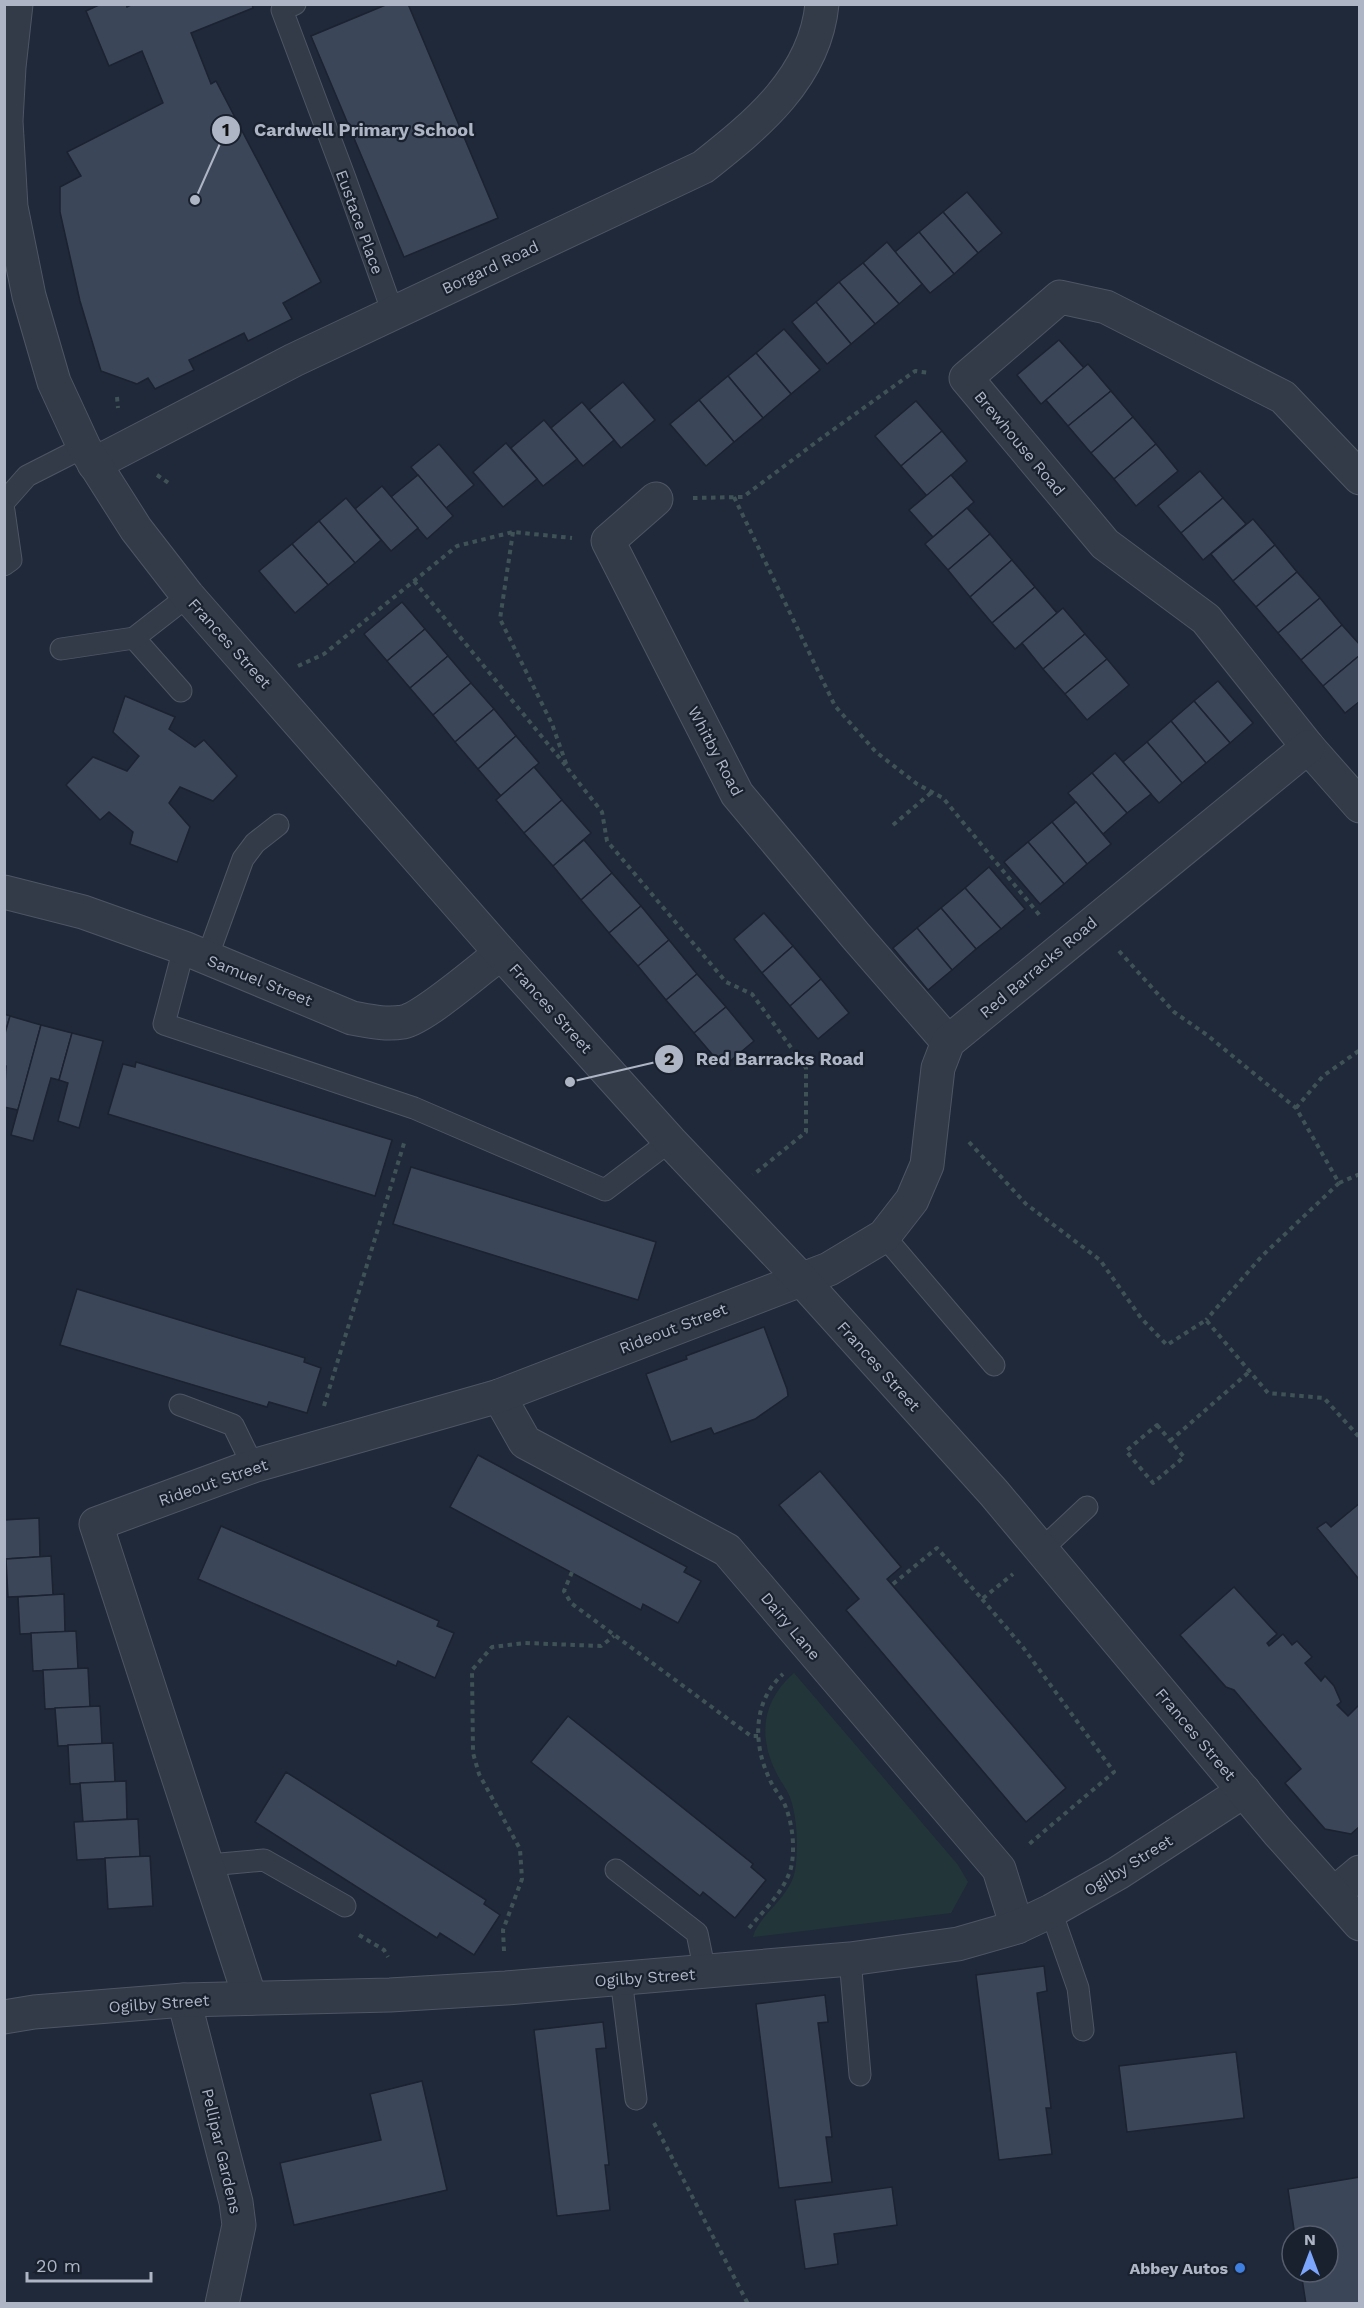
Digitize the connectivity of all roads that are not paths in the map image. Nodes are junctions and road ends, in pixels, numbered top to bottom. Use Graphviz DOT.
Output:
graph roads {
  1 [pos="16,4"];
  2 [pos="295,4"];
  3 [pos="822,4"];
  4 [pos="7,67"];
  5 [pos="393,313"];
  6 [pos="89,455"];
  7 [pos="1359,478"];
  8 [pos="656,499"];
  9 [pos="4,502"];
  10 [pos="4,511"];
  11 [pos="4,565"];
  12 [pos="188,596"];
  13 [pos="134,638"];
  14 [pos="61,649"];
  15 [pos="182,691"];
  16 [pos="1308,747"];
  17 [pos="1359,806"];
  18 [pos="278,825"];
  19 [pos="4,892"];
  20 [pos="195,953"];
  21 [pos="501,953"];
  22 [pos="948,1042"];
  23 [pos="670,1141"];
  24 [pos="884,1236"];
  25 [pos="801,1279"];
  26 [pos="994,1365"];
  27 [pos="499,1396"];
  28 [pos="180,1405"];
  29 [pos="253,1466"];
  30 [pos="1087,1507"];
  31 [pos="1041,1550"];
  32 [pos="1244,1791"];
  33 [pos="208,1864"];
  34 [pos="616,1870"];
  35 [pos="1359,1872"];
  36 [pos="1335,1893"];
  37 [pos="345,1906"];
  38 [pos="1051,1911"];
  39 [pos="1359,1924"];
  40 [pos="1017,1927"];
  41 [pos="850,1959"];
  42 [pos="704,1963"];
  43 [pos="621,1978"];
  44 [pos="250,1998"];
  45 [pos="184,2000"];
  46 [pos="4,2017"];
  47 [pos="1083,2031"];
  48 [pos="860,2075"];
  49 [pos="636,2099"];
  50 [pos="222,2304"];
  1 -- 4 [label="street, Frances Street"];
  2 -- 5 [label="lane, Eustace Place"];
  3 -- 5 [label="street, Borgard Road"];
  4 -- 6 [label="street, Frances Street"];
  5 -- 6 [label="street, Borgard Road"];
  6 -- 9 [label="lane"];
  6 -- 12 [label="street, Frances Street"];
  7 -- 16 [label="street, Brewhouse Road"];
  8 -- 22 [label="street, Whitby Road"];
  10 -- 11 [label="lane"];
  12 -- 13 [label="lane"];
  12 -- 21 [label="street, Frances Street"];
  13 -- 14 [label="lane"];
  13 -- 15 [label="lane"];
  16 -- 17 [label="street, Brewhouse Road"];
  16 -- 22 [label="street, Red Barracks Road"];
  18 -- 20 [label="lane"];
  19 -- 20 [label="street, Samuel Street"];
  20 -- 21 [label="street, Samuel Street"];
  20 -- 23 [label="lane"];
  21 -- 23 [label="street, Frances Street"];
  22 -- 24 [label="street"];
  23 -- 25 [label="street, Frances Street"];
  24 -- 25 [label="street"];
  24 -- 26 [label="lane"];
  25 -- 27 [label="street, Rideout Street"];
  25 -- 31 [label="street, Frances Street"];
  27 -- 29 [label="street, Rideout Street"];
  27 -- 40 [label="street, Dairy Lane"];
  28 -- 29 [label="lane"];
  29 -- 33 [label="street, Rideout Street"];
  30 -- 31 [label="lane"];
  31 -- 32 [label="street, Frances Street"];
  32 -- 36 [label="street, Frances Street"];
  32 -- 38 [label="street, Ogilby Street"];
  33 -- 37 [label="lane"];
  33 -- 44 [label="street, Rideout Street"];
  34 -- 42 [label="lane"];
  35 -- 36 [label="street"];
  36 -- 39 [label="street, Frances Street"];
  38 -- 40 [label="street, Ogilby Street"];
  38 -- 47 [label="lane"];
  40 -- 41 [label="street, Ogilby Street"];
  41 -- 42 [label="street, Ogilby Street"];
  41 -- 48 [label="lane"];
  42 -- 43 [label="street, Ogilby Street"];
  43 -- 44 [label="street, Ogilby Street"];
  43 -- 49 [label="lane"];
  44 -- 45 [label="street, Ogilby Street"];
  45 -- 46 [label="street, Ogilby Street"];
  45 -- 50 [label="street, Pellipar Gardens"];
}
